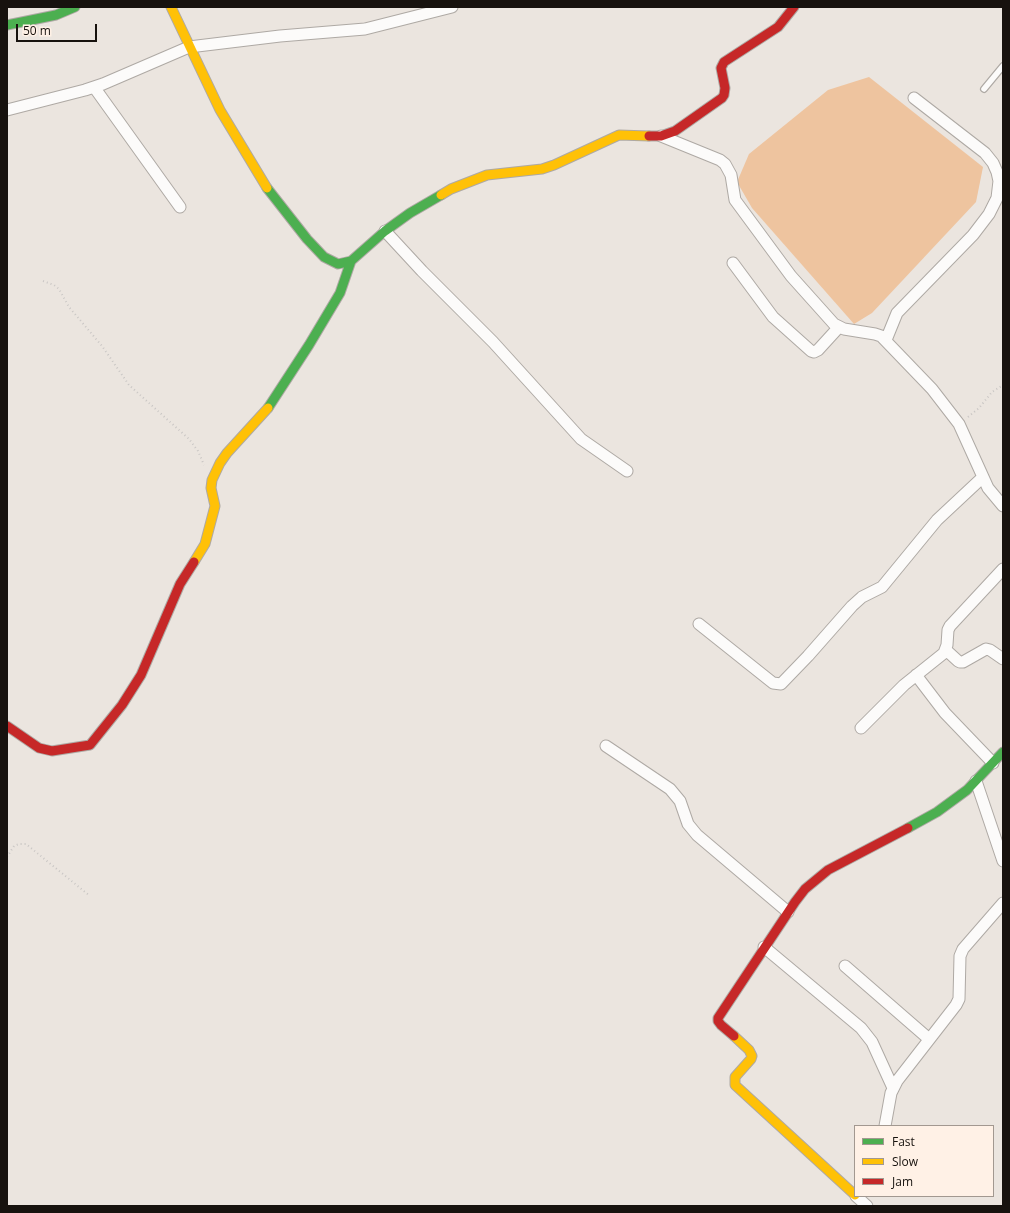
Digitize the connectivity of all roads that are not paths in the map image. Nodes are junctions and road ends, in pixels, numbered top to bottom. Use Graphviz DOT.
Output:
graph roads {
  1 [pos="75,7"];
  2 [pos="171,7"];
  3 [pos="452,7"];
  4 [pos="794,7"];
  5 [pos="7,25"];
  6 [pos="189,47"];
  7 [pos="1003,66"];
  8 [pos="94,87"];
  9 [pos="984,89"];
  10 [pos="914,98"];
  11 [pos="7,110"];
  12 [pos="661,136"];
  13 [pos="180,207"];
  14 [pos="385,231"];
  15 [pos="351,261"];
  16 [pos="733,263"];
  17 [pos="839,327"];
  18 [pos="886,340"];
  19 [pos="627,471"];
  20 [pos="982,477"];
  21 [pos="1003,506"];
  22 [pos="1003,569"];
  23 [pos="699,624"];
  24 [pos="946,650"];
  25 [pos="1003,659"];
  26 [pos="916,675"];
  27 [pos="7,726"];
  28 [pos="861,728"];
  29 [pos="606,746"];
  30 [pos="1003,752"];
  31 [pos="993,763"];
  32 [pos="976,781"];
  33 [pos="1003,861"];
  34 [pos="1003,903"];
  35 [pos="788,912"];
  36 [pos="764,947"];
  37 [pos="845,966"];
  38 [pos="929,1040"];
  39 [pos="894,1088"];
  40 [pos="885,1125"];
  41 [pos="854,1193"];
  42 [pos="858,1197"];
  43 [pos="867,1206"];
  1 -- 5 [label="street"];
  2 -- 6 [label="street"];
  3 -- 6 [label="street"];
  4 -- 12 [label="street"];
  6 -- 8 [label="street"];
  6 -- 15 [label="street"];
  7 -- 9 [label="lane"];
  8 -- 11 [label="street"];
  8 -- 13 [label="street"];
  10 -- 18 [label="street"];
  12 -- 14 [label="street"];
  12 -- 17 [label="street"];
  14 -- 15 [label="street"];
  14 -- 19 [label="street"];
  15 -- 27 [label="street"];
  16 -- 17 [label="street"];
  17 -- 18 [label="street"];
  18 -- 20 [label="street"];
  20 -- 21 [label="street"];
  20 -- 23 [label="street"];
  22 -- 24 [label="street"];
  24 -- 25 [label="street"];
  24 -- 26 [label="street"];
  26 -- 28 [label="street"];
  26 -- 31 [label="street"];
  29 -- 35 [label="street"];
  30 -- 31 [label="street"];
  31 -- 32 [label="street"];
  32 -- 33 [label="street"];
  32 -- 35 [label="street"];
  34 -- 38 [label="street"];
  35 -- 36 [label="street"];
  36 -- 39 [label="street"];
  36 -- 41 [label="street"];
  37 -- 38 [label="street"];
  38 -- 39 [label="street"];
  39 -- 40 [label="street"];
  42 -- 43 [label="street"];
}
